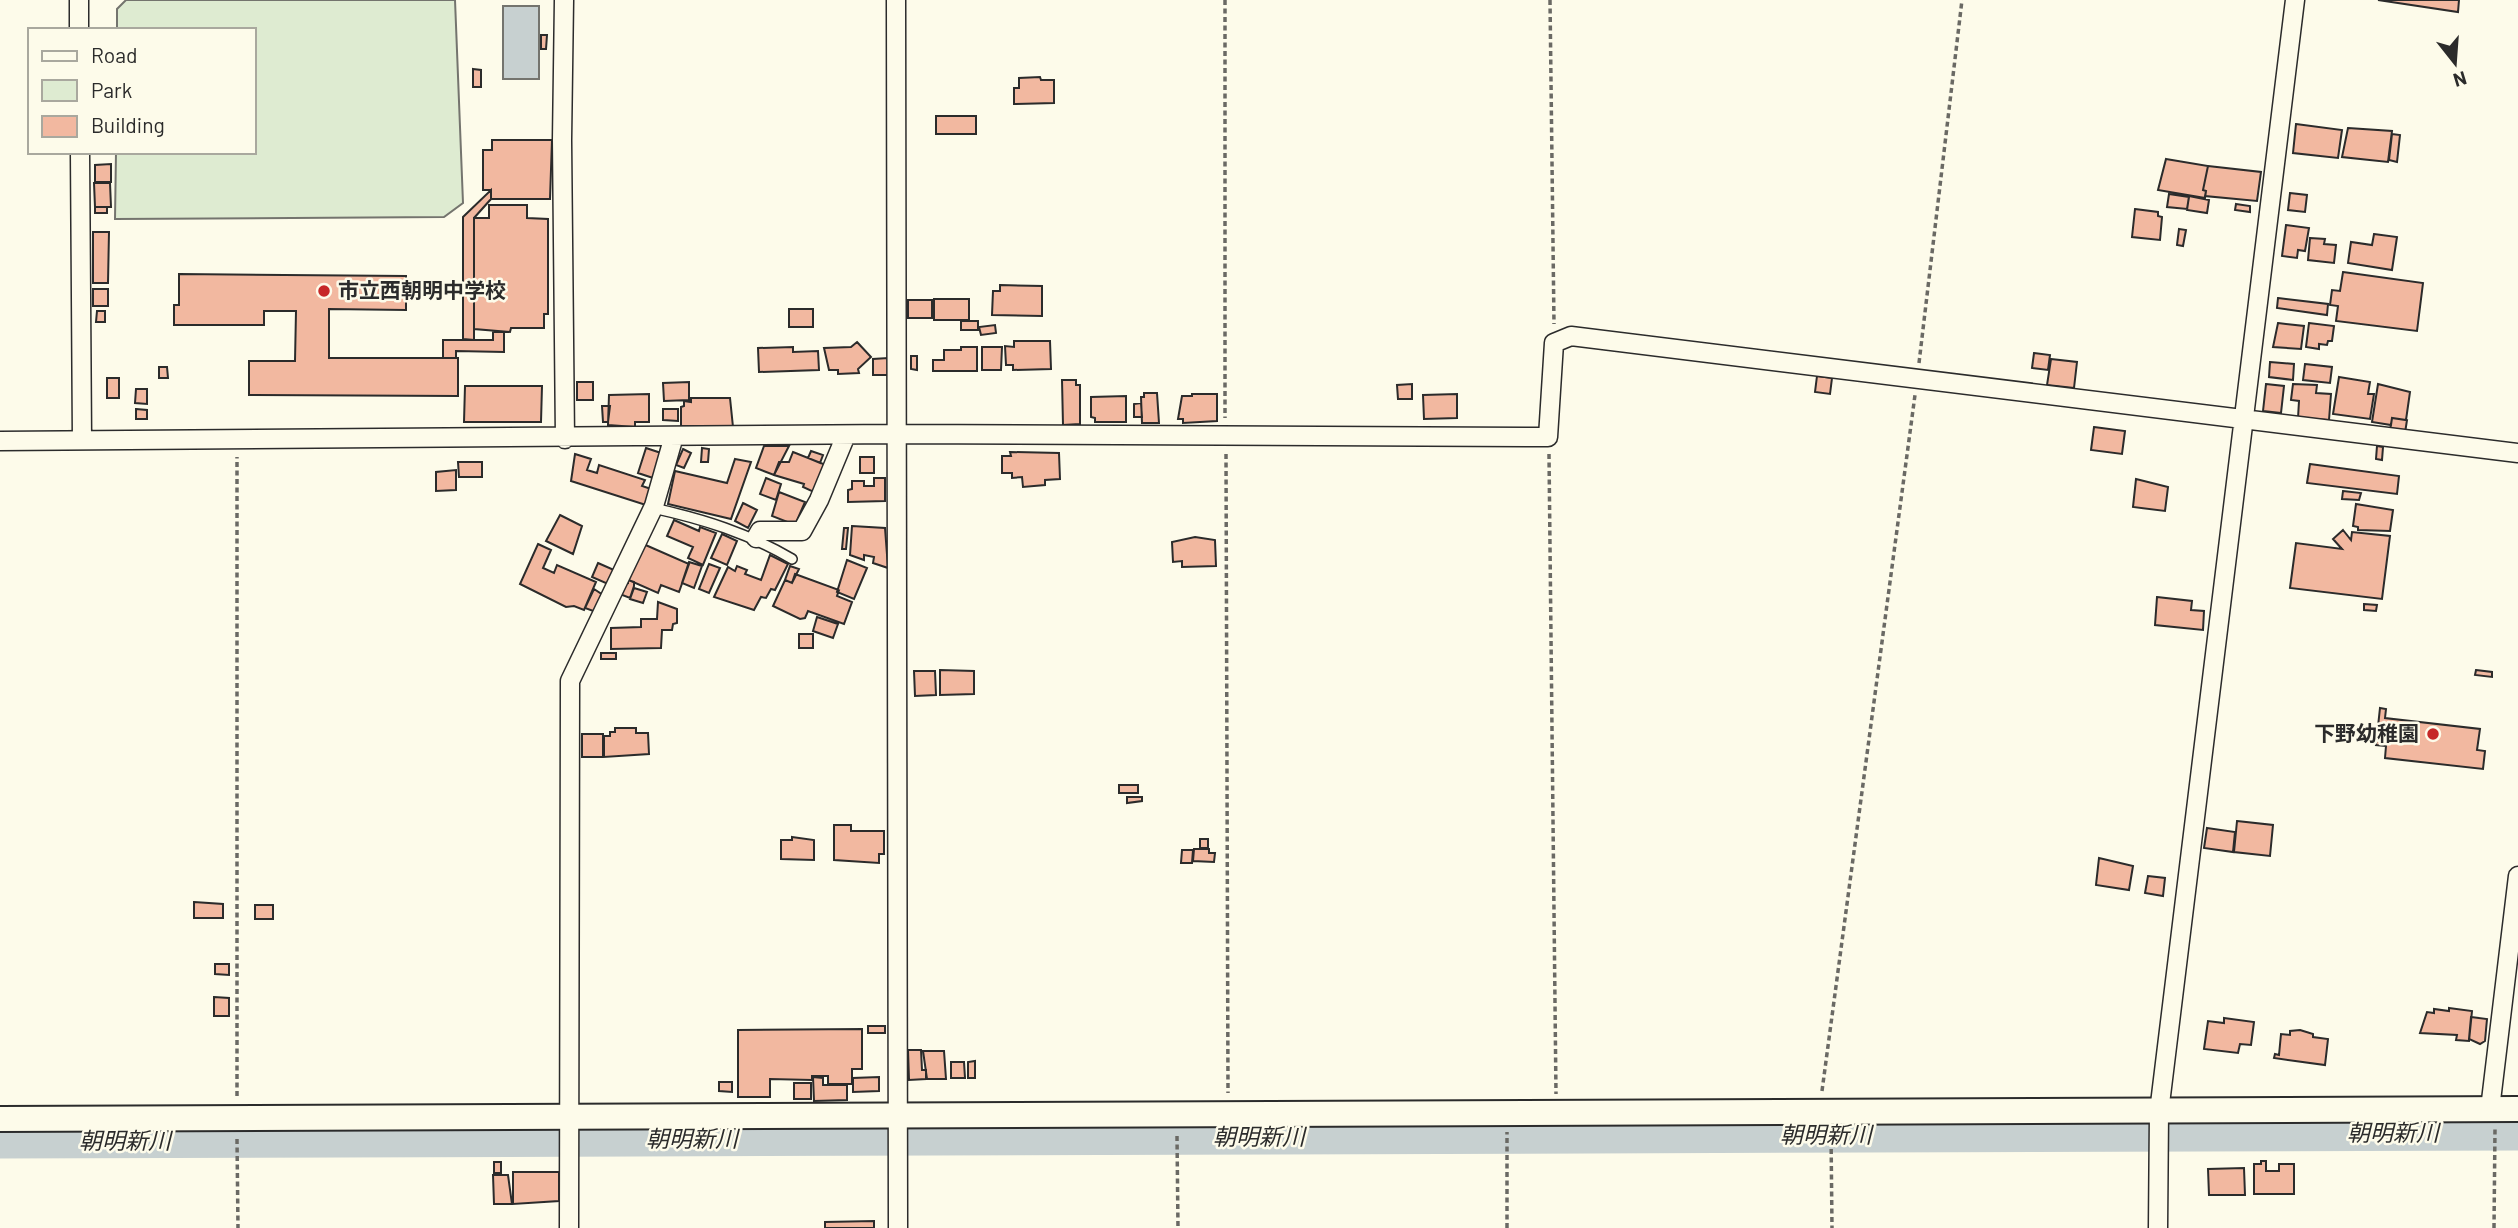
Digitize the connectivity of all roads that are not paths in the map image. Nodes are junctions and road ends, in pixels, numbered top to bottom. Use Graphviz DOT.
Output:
graph roads {
  1 [pos="79,0"];
  2 [pos="564,0"];
  3 [pos="896,0"];
  4 [pos="2295,0"];
  5 [pos="79,28"];
  6 [pos="80,154"];
  7 [pos="2243,419"];
  8 [pos="898,434"];
  9 [pos="846,435"];
  10 [pos="674,436"];
  11 [pos="565,439"];
  12 [pos="82,440"];
  13 [pos="0,441"];
  14 [pos="2518,453"];
  15 [pos="653,508"];
  16 [pos="757,538"];
  17 [pos="792,559"];
  18 [pos="2518,876"];
  19 [pos="2490,1109"];
  20 [pos="2518,1109"];
  21 [pos="0,1119"];
  22 [pos="569,1123"];
  23 [pos="2159,1128"];
  24 [pos="897,1130"];
  25 [pos="569,1228"];
  26 [pos="898,1228"];
  27 [pos="2158,1228"];
  1 -- 5 [label="street"];
  2 -- 11 [label="street"];
  3 -- 8 [label="street"];
  4 -- 7 [label="street"];
  6 -- 12 [label="street"];
  7 -- 8 [label="street"];
  7 -- 14 [label="street"];
  7 -- 23 [label="street"];
  8 -- 9 [label="street"];
  8 -- 24 [label="street"];
  9 -- 10 [label="street"];
  9 -- 16 [label="street"];
  10 -- 11 [label="street"];
  10 -- 15 [label="street"];
  11 -- 12 [label="street"];
  12 -- 13 [label="street"];
  15 -- 16 [label="lane"];
  15 -- 22 [label="street"];
  16 -- 17 [label="lane"];
  18 -- 19 [label="street"];
  19 -- 20 [label="street"];
  19 -- 23 [label="street"];
  21 -- 22 [label="street"];
  22 -- 24 [label="street"];
  22 -- 25 [label="street"];
  23 -- 24 [label="street"];
  23 -- 27 [label="street"];
  24 -- 26 [label="street"];
}
